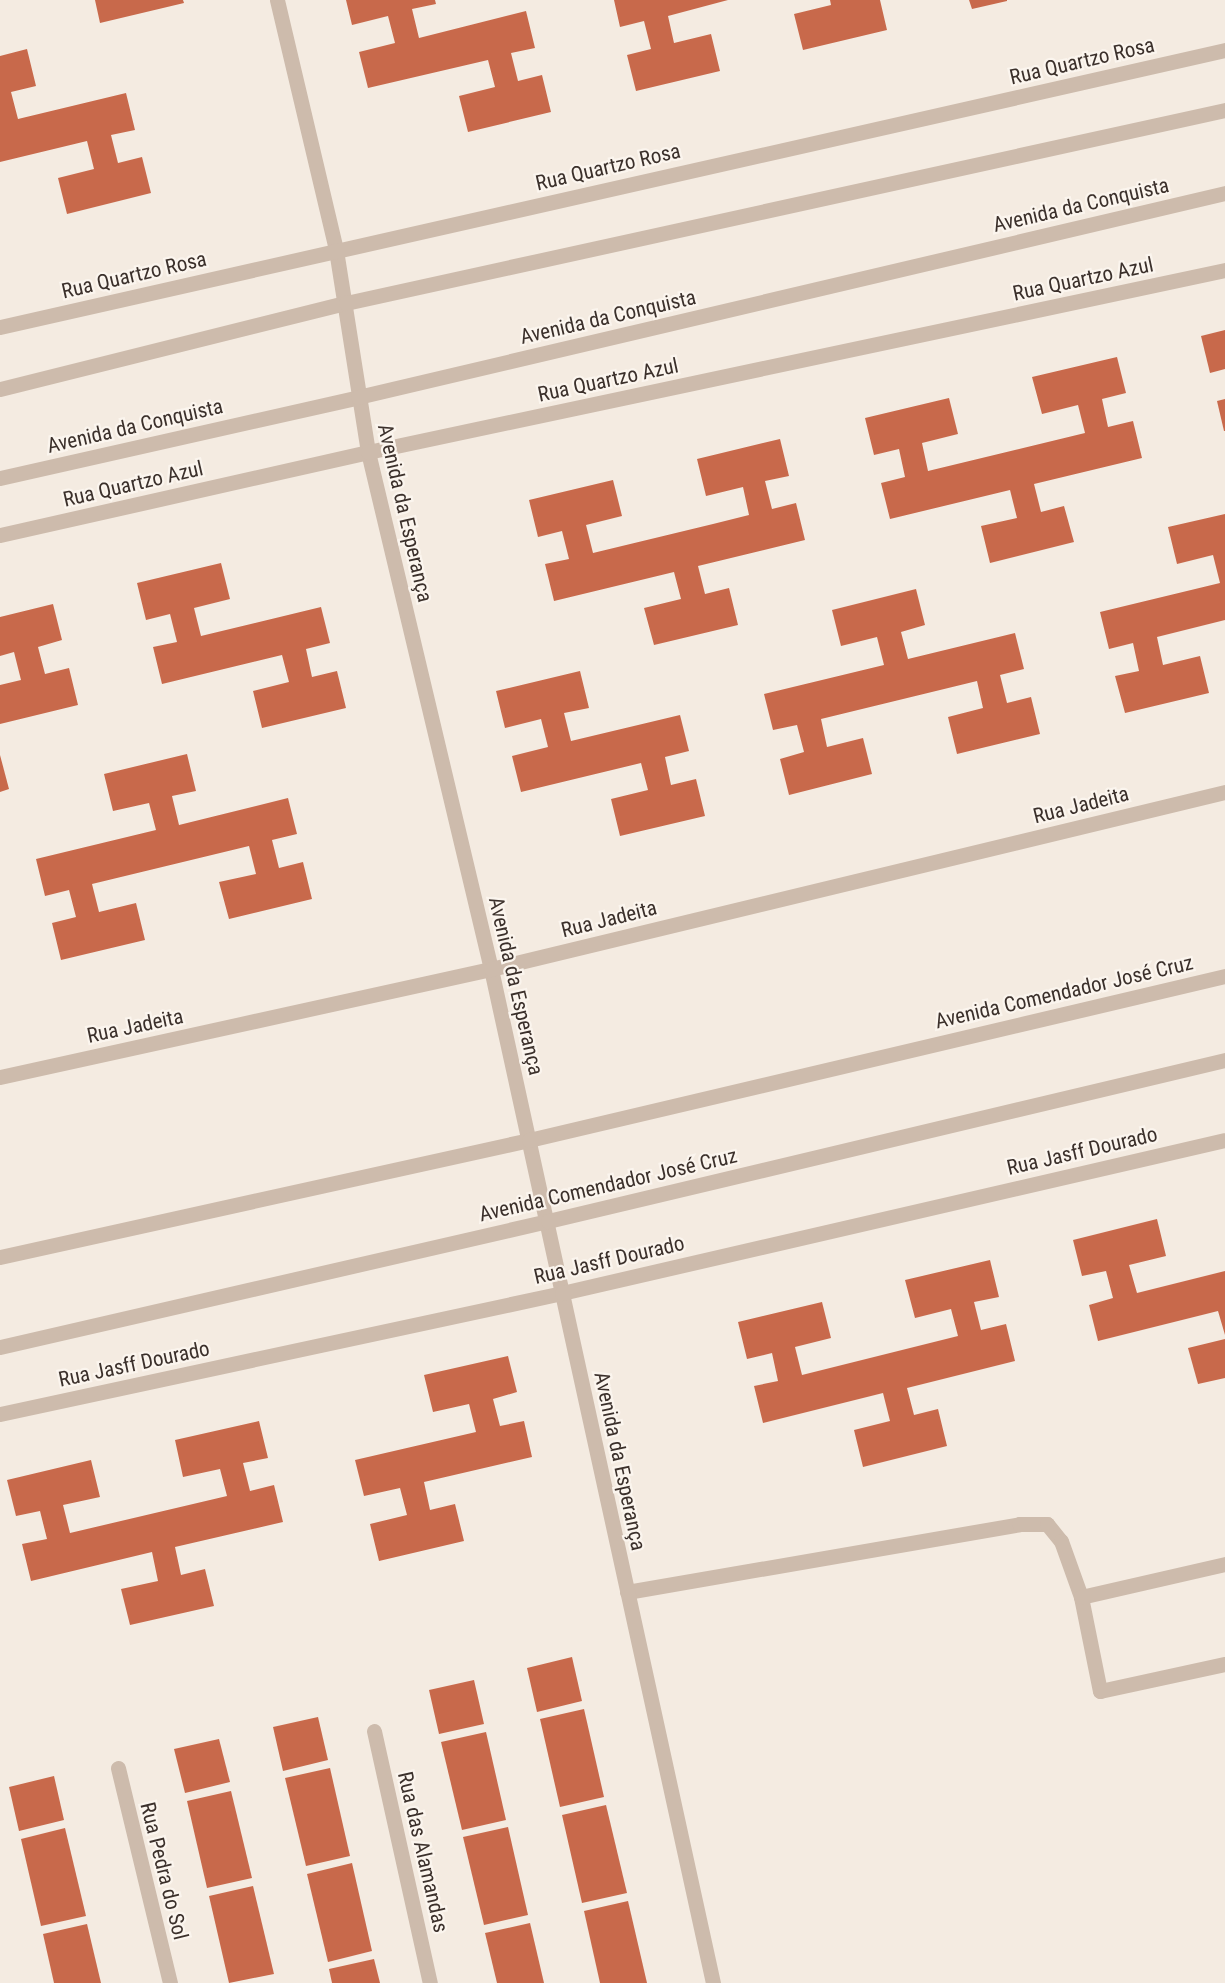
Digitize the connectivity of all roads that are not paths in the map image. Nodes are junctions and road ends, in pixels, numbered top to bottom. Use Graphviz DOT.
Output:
graph roads {
  1 [pos="277,0"];
  2 [pos="1225,50"];
  3 [pos="1225,110"];
  4 [pos="1225,193"];
  5 [pos="336,250"];
  6 [pos="1225,270"];
  7 [pos="346,303"];
  8 [pos="0,327"];
  9 [pos="0,389"];
  10 [pos="358,397"];
  11 [pos="368,452"];
  12 [pos="0,478"];
  13 [pos="0,535"];
  14 [pos="1225,792"];
  15 [pos="491,969"];
  16 [pos="1225,975"];
  17 [pos="1225,1060"];
  18 [pos="0,1077"];
  19 [pos="529,1140"];
  20 [pos="1225,1140"];
  21 [pos="548,1221"];
  22 [pos="0,1257"];
  23 [pos="562,1293"];
  24 [pos="0,1347"];
  25 [pos="0,1414"];
  26 [pos="1225,1564"];
  27 [pos="627,1592"];
  28 [pos="1082,1597"];
  29 [pos="1225,1664"];
  30 [pos="374,1731"];
  31 [pos="118,1768"];
  32 [pos="170,1983"];
  33 [pos="430,1983"];
  34 [pos="713,1983"];
  1 -- 5 [label="street, Avenida da Esperança"];
  2 -- 5 [label="street, Rua Quartzo Rosa"];
  3 -- 7 [label="street"];
  4 -- 10 [label="street, Avenida da Conquista"];
  5 -- 7 [label="street, Avenida da Esperança"];
  5 -- 8 [label="street, Rua Quartzo Rosa"];
  6 -- 11 [label="street, Rua Quartzo Azul"];
  7 -- 9 [label="street"];
  7 -- 10 [label="street, Avenida da Esperança"];
  10 -- 11 [label="street, Avenida da Esperança"];
  10 -- 12 [label="street, Avenida da Conquista"];
  11 -- 13 [label="street, Rua Quartzo Azul"];
  11 -- 15 [label="street, Avenida da Esperança"];
  14 -- 15 [label="street, Rua Jadeita"];
  15 -- 18 [label="street, Rua Jadeita"];
  15 -- 19 [label="street, Avenida da Esperança"];
  16 -- 19 [label="street, Avenida Comendador José Cruz"];
  17 -- 21 [label="street, Avenida Comendador José Cruz"];
  19 -- 21 [label="street, Avenida da Esperança"];
  19 -- 22 [label="street, Avenida Comendador José Cruz"];
  20 -- 23 [label="street, Rua Jasff Dourado"];
  21 -- 23 [label="street, Avenida da Esperança"];
  21 -- 24 [label="street, Avenida Comendador José Cruz"];
  23 -- 25 [label="street, Rua Jasff Dourado"];
  23 -- 27 [label="street, Avenida da Esperança"];
  26 -- 28 [label="street"];
  27 -- 28 [label="street"];
  27 -- 34 [label="street, Avenida da Esperança"];
  28 -- 29 [label="street"];
  30 -- 33 [label="street, Rua das Alamandas"];
  31 -- 32 [label="street, Rua Pedra do Sol"];
}
